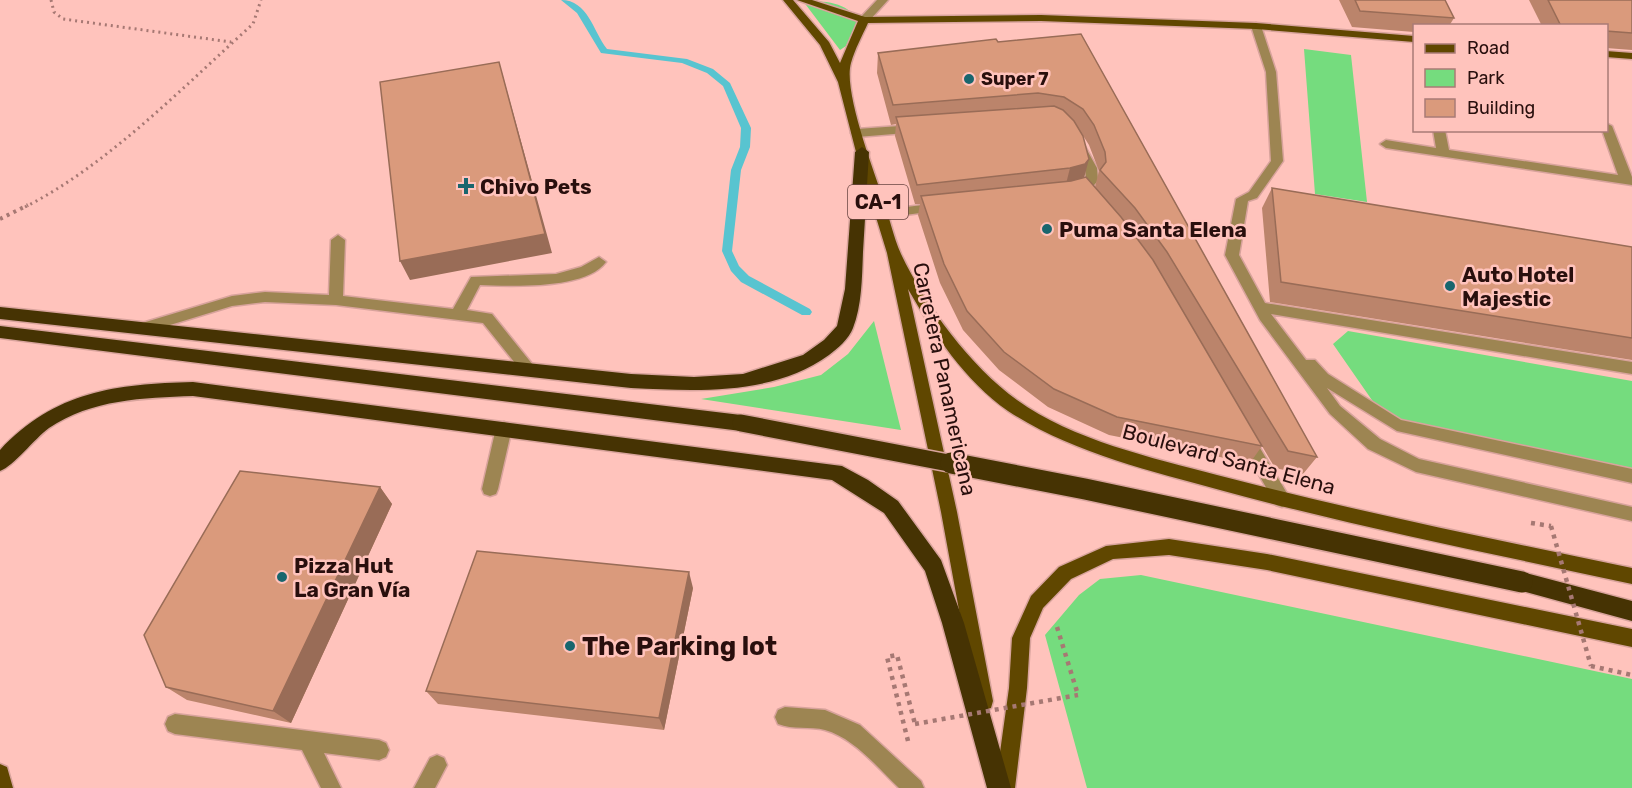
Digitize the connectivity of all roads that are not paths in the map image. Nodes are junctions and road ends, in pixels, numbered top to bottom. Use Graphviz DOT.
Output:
graph roads {
  1 [pos="788,0"];
  2 [pos="802,0"];
  3 [pos="883,0"];
  4 [pos="864,20"];
  5 [pos="1256,26"];
  6 [pos="1413,39"];
  7 [pos="1608,54"];
  8 [pos="1632,56"];
  9 [pos="844,82"];
  10 [pos="922,129"];
  11 [pos="1070,130"];
  12 [pos="1608,131"];
  13 [pos="1439,132"];
  14 [pos="857,133"];
  15 [pos="1386,144"];
  16 [pos="1443,151"];
  17 [pos="862,152"];
  18 [pos="1629,181"];
  19 [pos="1065,194"];
  20 [pos="950,206"];
  21 [pos="882,214"];
  22 [pos="338,240"];
  23 [pos="894,253"];
  24 [pos="599,262"];
  25 [pos="336,300"];
  26 [pos="1262,312"];
  27 [pos="0,313"];
  28 [pos="457,315"];
  29 [pos="144,328"];
  30 [pos="0,333"];
  31 [pos="1632,368"];
  32 [pos="528,369"];
  33 [pos="504,428"];
  34 [pos="1240,428"];
  35 [pos="0,464"];
  36 [pos="1632,476"];
  37 [pos="490,489"];
  38 [pos="1282,500"];
  39 [pos="1632,514"];
  40 [pos="1632,576"];
  41 [pos="1632,611"];
  42 [pos="1632,638"];
  43 [pos="785,717"];
  44 [pos="175,724"];
  45 [pos="308,741"];
  46 [pos="379,750"];
  47 [pos="437,765"];
  48 [pos="0,774"];
  49 [pos="3,788"];
  50 [pos="331,788"];
  51 [pos="424,788"];
  52 [pos="914,788"];
  53 [pos="1001,788"];
  1 -- 9 [label="main road, Carretera Panamericana / CA-1"];
  2 -- 4 [label="main road"];
  3 -- 4 [label="street"];
  4 -- 5 [label="main road"];
  4 -- 9 [label="main road"];
  5 -- 6 [label="main road"];
  5 -- 26 [label="street"];
  7 -- 8 [label="main road"];
  9 -- 14 [label="main road, Carretera Panamericana / CA-1"];
  10 -- 14 [label="street"];
  11 -- 19 [label="street"];
  12 -- 18 [label="street"];
  13 -- 16 [label="street"];
  14 -- 17 [label="main road, Carretera Panamericana / CA-1"];
  15 -- 16 [label="street"];
  16 -- 18 [label="street"];
  17 -- 21 [label="main road, Carretera Panamericana / CA-1"];
  17 -- 32 [label="highway"];
  20 -- 21 [label="street"];
  21 -- 23 [label="main road, Carretera Panamericana / CA-1"];
  22 -- 25 [label="street"];
  23 -- 38 [label="main road, Boulevard Santa Elena"];
  23 -- 53 [label="main road, Carretera Panamericana / CA-1"];
  24 -- 28 [label="street"];
  25 -- 28 [label="street"];
  25 -- 29 [label="street"];
  26 -- 31 [label="street"];
  26 -- 36 [label="street"];
  26 -- 39 [label="street"];
  27 -- 29 [label="highway"];
  28 -- 32 [label="street"];
  29 -- 32 [label="highway"];
  30 -- 41 [label="highway, bridge"];
  33 -- 35 [label="highway"];
  33 -- 37 [label="street"];
  33 -- 53 [label="highway"];
  34 -- 38 [label="street"];
  38 -- 40 [label="main road, Boulevard Santa Elena"];
  42 -- 53 [label="main road"];
  43 -- 52 [label="street"];
  44 -- 45 [label="street"];
  45 -- 46 [label="street"];
  45 -- 50 [label="street"];
  47 -- 51 [label="street"];
  48 -- 49 [label="main road"];
}
